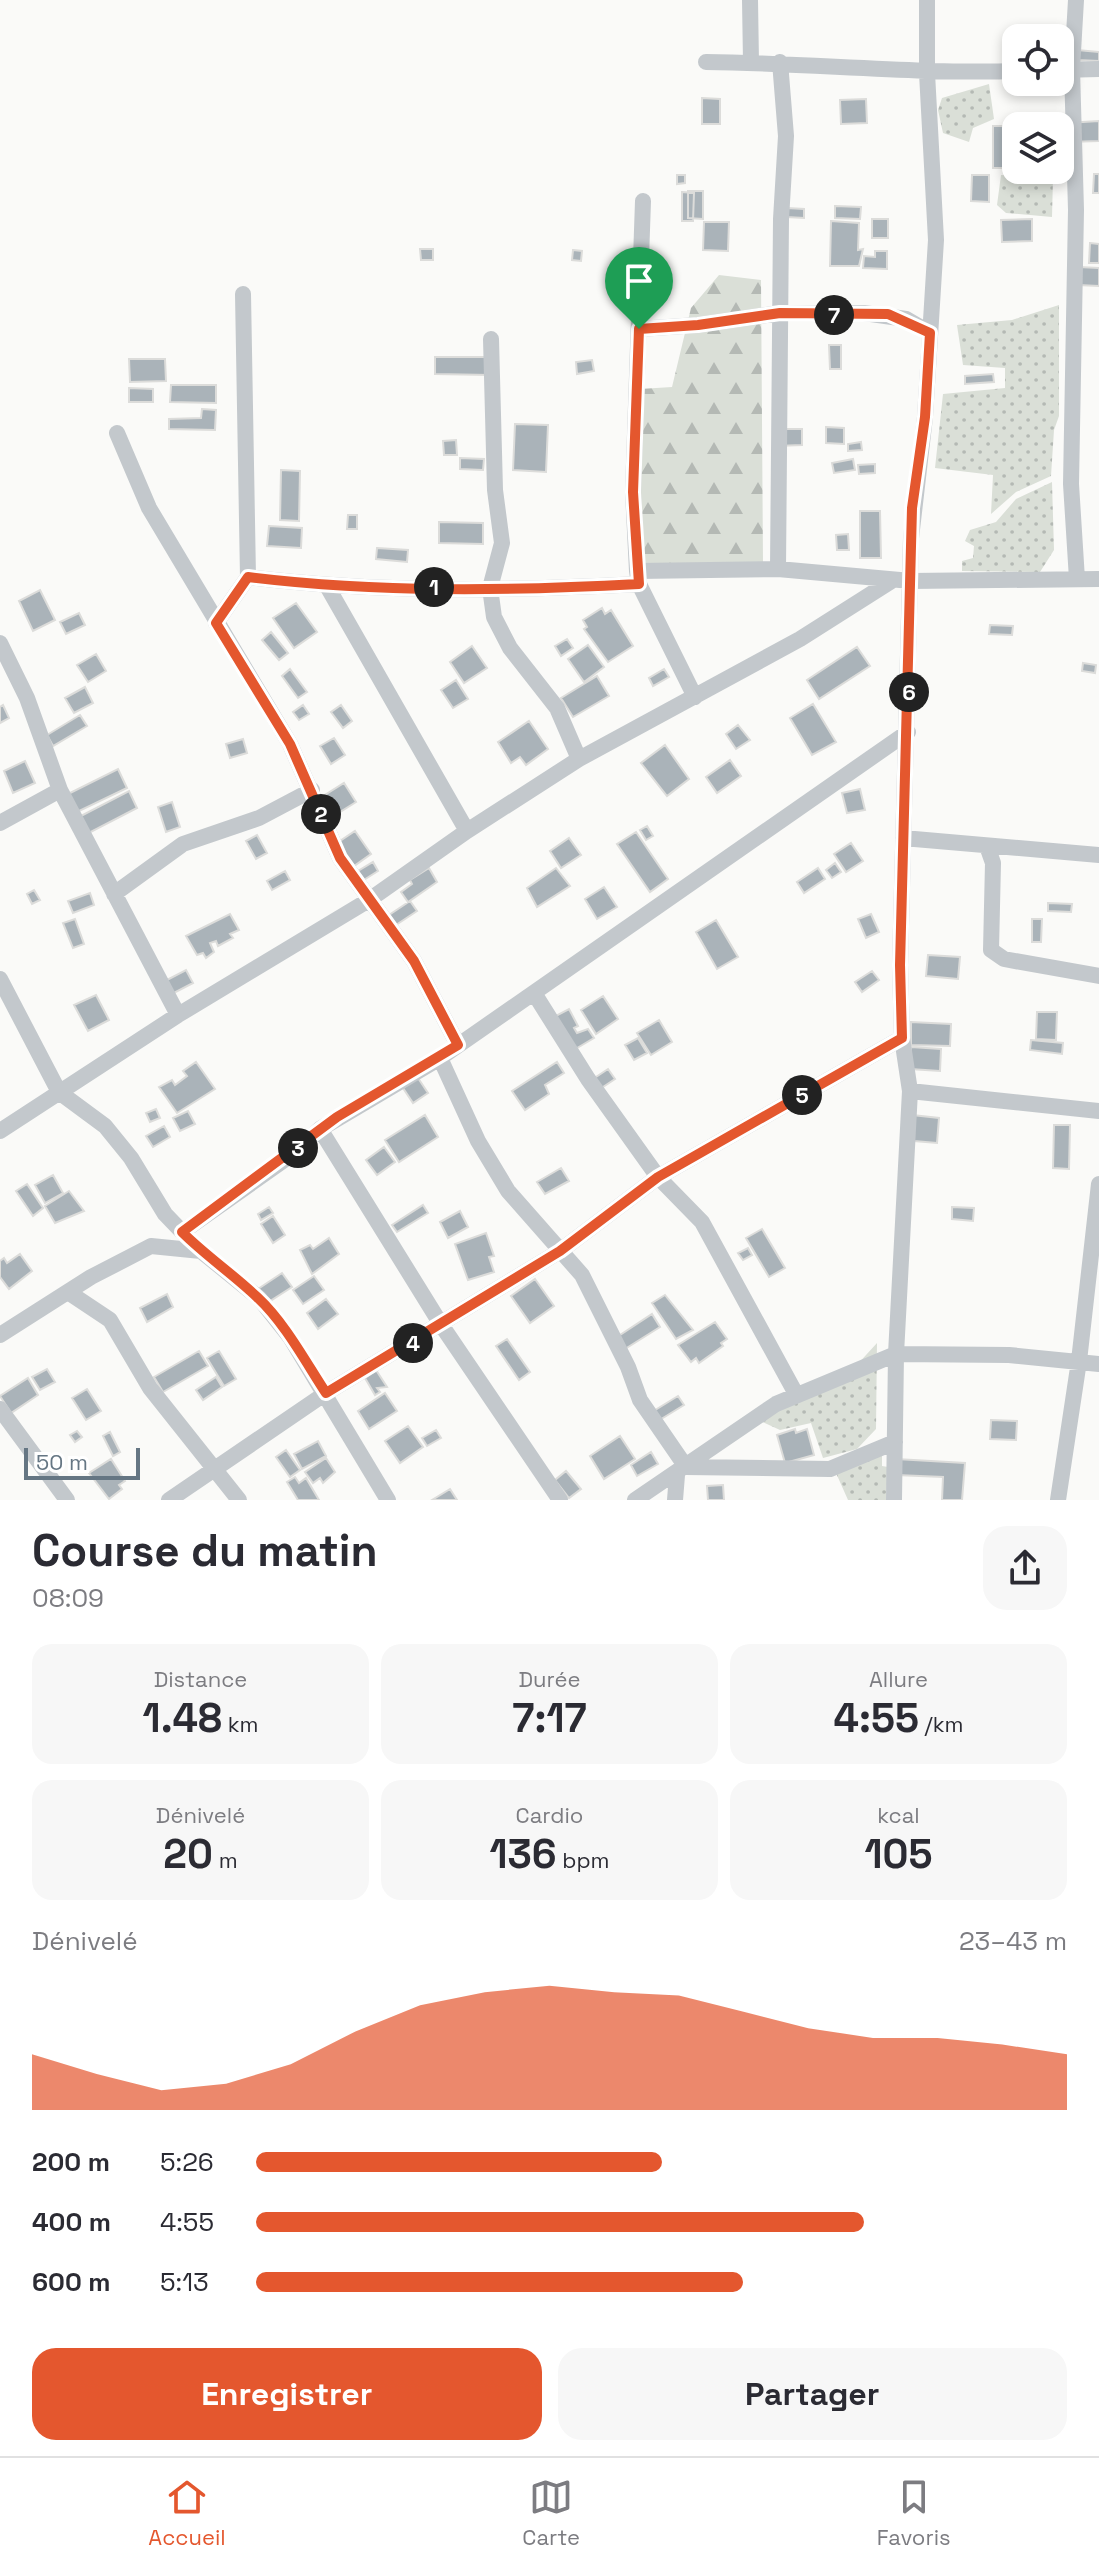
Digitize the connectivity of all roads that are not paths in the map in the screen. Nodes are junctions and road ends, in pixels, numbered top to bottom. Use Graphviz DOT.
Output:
graph roads {
  1 [pos="750,0"];
  2 [pos="927,0"];
  3 [pos="1076,0"];
  4 [pos="1073,24"];
  5 [pos="706,62"];
  6 [pos="751,62"];
  7 [pos="780,62"];
  8 [pos="1099,69"];
  9 [pos="1074,70"];
  10 [pos="1002,71"];
  11 [pos="927,73"];
  12 [pos="1068,96"];
  13 [pos="643,201"];
  14 [pos="243,294"];
  15 [pos="780,313"];
  16 [pos="639,329"];
  17 [pos="930,333"];
  18 [pos="491,339"];
  19 [pos="117,433"];
  20 [pos="778,569"];
  21 [pos="248,577"];
  22 [pos="638,578"];
  23 [pos="1077,579"];
  24 [pos="1099,579"];
  25 [pos="893,580"];
  26 [pos="911,581"];
  27 [pos="327,586"];
  28 [pos="490,588"];
  29 [pos="216,623"];
  30 [pos="0,643"];
  31 [pos="695,697"];
  32 [pos="908,732"];
  33 [pos="579,759"];
  34 [pos="60,790"];
  35 [pos="312,790"];
  36 [pos="0,823"];
  37 [pos="467,831"];
  38 [pos="903,838"];
  39 [pos="987,846"];
  40 [pos="1099,855"];
  41 [pos="114,894"];
  42 [pos="369,900"];
  43 [pos="1099,976"];
  44 [pos="0,979"];
  45 [pos="534,993"];
  46 [pos="178,1015"];
  47 [pos="902,1038"];
  48 [pos="458,1045"];
  49 [pos="440,1058"];
  50 [pos="910,1091"];
  51 [pos="59,1092"];
  52 [pos="1099,1111"];
  53 [pos="320,1129"];
  54 [pos="0,1131"];
  55 [pos="658,1177"];
  56 [pos="1099,1184"];
  57 [pos="165,1214"];
  58 [pos="182,1232"];
  59 [pos="151,1246"];
  60 [pos="201,1251"];
  61 [pos="560,1251"];
  62 [pos="68,1292"];
  63 [pos="442,1326"];
  64 [pos="0,1335"];
  65 [pos="896,1354"];
  66 [pos="1079,1361"];
  67 [pos="1099,1364"];
  68 [pos="326,1393"];
  69 [pos="796,1394"];
  70 [pos="0,1409"];
  71 [pos="895,1442"];
  72 [pos="214,1471"];
  73 [pos="682,1471"];
  74 [pos="67,1500"];
  75 [pos="169,1500"];
  76 [pos="239,1500"];
  77 [pos="388,1500"];
  78 [pos="560,1500"];
  79 [pos="635,1500"];
  80 [pos="675,1500"];
  81 [pos="894,1500"];
  82 [pos="1058,1500"];
  1 -- 6 [label="street"];
  2 -- 11 [label="street"];
  3 -- 4 [label="street"];
  5 -- 6 [label="street"];
  6 -- 7 [label="street"];
  7 -- 11 [label="street"];
  7 -- 15 [label="street"];
  8 -- 9 [label="street"];
  10 -- 11 [label="street"];
  11 -- 17 [label="street"];
  12 -- 23 [label="street"];
  13 -- 16 [label="street"];
  14 -- 21 [label="street"];
  15 -- 16 [label="street"];
  15 -- 17 [label="street"];
  15 -- 20 [label="street"];
  16 -- 22 [label="street"];
  17 -- 26 [label="street"];
  18 -- 28 [label="street"];
  19 -- 29 [label="street"];
  20 -- 22 [label="street"];
  20 -- 25 [label="street"];
  21 -- 27 [label="street"];
  21 -- 29 [label="street"];
  22 -- 28 [label="street"];
  22 -- 31 [label="street"];
  23 -- 24 [label="street"];
  23 -- 26 [label="street"];
  25 -- 26 [label="street"];
  25 -- 31 [label="street"];
  26 -- 32 [label="street"];
  27 -- 28 [label="street"];
  27 -- 37 [label="street"];
  28 -- 33 [label="street"];
  29 -- 35 [label="street"];
  30 -- 34 [label="street"];
  31 -- 33 [label="street"];
  32 -- 38 [label="street"];
  32 -- 45 [label="street"];
  33 -- 37 [label="street"];
  34 -- 36 [label="street"];
  34 -- 41 [label="street"];
  35 -- 41 [label="street"];
  35 -- 42 [label="street"];
  37 -- 42 [label="street"];
  38 -- 39 [label="street"];
  38 -- 47 [label="street"];
  39 -- 40 [label="street"];
  39 -- 43 [label="street"];
  41 -- 46 [label="street"];
  42 -- 46 [label="street"];
  42 -- 48 [label="street"];
  44 -- 51 [label="street"];
  45 -- 48 [label="street"];
  45 -- 55 [label="street"];
  46 -- 51 [label="street"];
  47 -- 50 [label="street"];
  47 -- 55 [label="street"];
  48 -- 49 [label="street"];
  49 -- 53 [label="street"];
  49 -- 61 [label="street"];
  50 -- 52 [label="street"];
  50 -- 65 [label="street"];
  51 -- 54 [label="street"];
  51 -- 57 [label="street"];
  53 -- 58 [label="street"];
  53 -- 63 [label="street"];
  55 -- 61 [label="street"];
  55 -- 69 [label="street"];
  56 -- 66 [label="street"];
  57 -- 58 [label="street"];
  57 -- 59 [label="street"];
  58 -- 60 [label="street"];
  59 -- 60 [label="street"];
  59 -- 62 [label="street"];
  60 -- 68 [label="street"];
  61 -- 63 [label="street"];
  61 -- 73 [label="street"];
  62 -- 64 [label="street"];
  62 -- 72 [label="street"];
  63 -- 68 [label="street"];
  63 -- 78 [label="street"];
  65 -- 66 [label="street"];
  65 -- 69 [label="street"];
  65 -- 71 [label="street"];
  66 -- 67 [label="street"];
  66 -- 82 [label="street"];
  68 -- 72 [label="street"];
  68 -- 77 [label="street"];
  69 -- 73 [label="street"];
  70 -- 74 [label="street"];
  71 -- 73 [label="street"];
  71 -- 81 [label="street"];
  72 -- 75 [label="street"];
  72 -- 76 [label="street"];
  73 -- 79 [label="street"];
  73 -- 80 [label="street"];
}
